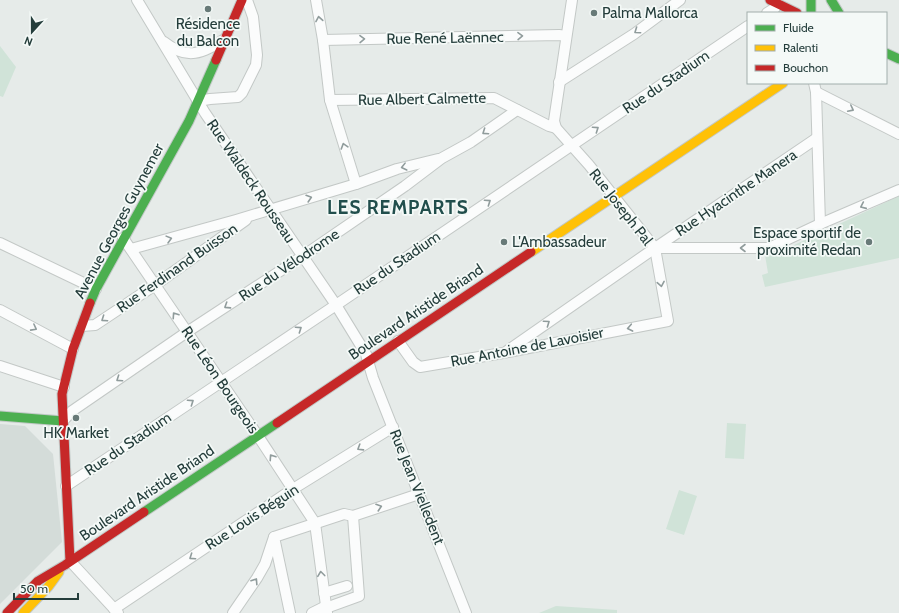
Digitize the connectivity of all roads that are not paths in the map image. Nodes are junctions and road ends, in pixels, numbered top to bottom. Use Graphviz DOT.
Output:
graph roads {
  1 [pos="137,0"];
  2 [pos="242,0"];
  3 [pos="247,0"];
  4 [pos="316,0"];
  5 [pos="572,0"];
  6 [pos="680,0"];
  7 [pos="790,0"];
  8 [pos="811,0"];
  9 [pos="831,0"];
  10 [pos="774,2"];
  11 [pos="768,12"];
  12 [pos="795,12"];
  13 [pos="809,12"];
  14 [pos="810,12"];
  15 [pos="838,12"];
  16 [pos="747,27"];
  17 [pos="566,36"];
  18 [pos="159,39"];
  19 [pos="225,39"];
  20 [pos="323,40"];
  21 [pos="887,54"];
  22 [pos="899,60"];
  23 [pos="559,82"];
  24 [pos="782,84"];
  25 [pos="815,87"];
  26 [pos="330,100"];
  27 [pos="198,102"];
  28 [pos="517,110"];
  29 [pos="556,128"];
  30 [pos="899,134"];
  31 [pos="817,138"];
  32 [pos="571,146"];
  33 [pos="442,158"];
  34 [pos="356,184"];
  35 [pos="899,190"];
  36 [pos="613,197"];
  37 [pos="271,209"];
  38 [pos="250,216"];
  39 [pos="820,224"];
  40 [pos="123,238"];
  41 [pos="0,242"];
  42 [pos="655,248"];
  43 [pos="131,249"];
  44 [pos="303,256"];
  45 [pos="155,285"];
  46 [pos="96,289"];
  47 [pos="336,305"];
  48 [pos="0,310"];
  49 [pos="668,321"];
  50 [pos="82,326"];
  51 [pos="187,332"];
  52 [pos="398,341"];
  53 [pos="73,349"];
  54 [pos="503,353"];
  55 [pos="368,361"];
  56 [pos="0,366"];
  57 [pos="220,382"];
  58 [pos="64,387"];
  59 [pos="0,416"];
  60 [pos="62,421"];
  61 [pos="393,427"];
  62 [pos="258,436"];
  63 [pos="66,486"];
  64 [pos="293,489"];
  65 [pos="419,494"];
  66 [pos="353,516"];
  67 [pos="315,523"];
  68 [pos="274,537"];
  69 [pos="67,563"];
  70 [pos="347,586"];
  71 [pos="324,593"];
  72 [pos="326,609"];
  73 [pos="116,611"];
  74 [pos="7,613"];
  75 [pos="22,613"];
  76 [pos="233,613"];
  77 [pos="290,613"];
  78 [pos="312,613"];
  79 [pos="466,613"];
  1 -- 18 [label="street, Rue Waldeck Rousseau"];
  2 -- 19 [label="main road, Avenue Georges Guynemer"];
  3 -- 27 [label="street"];
  20 -- 4 [label="street, one-way"];
  5 -- 17 [label="street"];
  6 -- 23 [label="street, one-way"];
  7 -- 13 [label="main road"];
  8 -- 14 [label="main road"];
  9 -- 15 [label="main road"];
  10 -- 11 [label="street"];
  10 -- 12 [label="main road"];
  32 -- 16 [label="street, Rue du Stadium, one-way"];
  20 -- 17 [label="street, Rue René Laënnec, one-way"];
  17 -- 23 [label="street"];
  18 -- 19 [label="street"];
  18 -- 27 [label="street, Rue Waldeck Rousseau"];
  19 -- 27 [label="main road, Avenue Georges Guynemer"];
  20 -- 26 [label="street"];
  21 -- 22 [label="main road"];
  23 -- 29 [label="street"];
  24 -- 36 [label="main road, Boulevard Aristide Briand"];
  25 -- 30 [label="street, one-way"];
  25 -- 31 [label="street"];
  26 -- 28 [label="street, Rue Albert Calmette"];
  34 -- 26 [label="street, one-way"];
  27 -- 37 [label="street, Rue Waldeck Rousseau"];
  27 -- 40 [label="main road, Avenue Georges Guynemer"];
  28 -- 29 [label="street, Rue Albert Calmette"];
  28 -- 33 [label="street, Rue du Vélodrome, one-way"];
  29 -- 32 [label="street, Rue Joseph Pal"];
  31 -- 39 [label="street"];
  31 -- 42 [label="street, Rue Hyacinthe Manera"];
  32 -- 36 [label="street, Rue Joseph Pal"];
  47 -- 32 [label="street, Rue du Stadium, one-way"];
  33 -- 34 [label="street, Rue Ferdinand Buisson, one-way"];
  33 -- 44 [label="street, Rue du Vélodrome"];
  37 -- 34 [label="street, Rue Ferdinand Buisson, one-way"];
  35 -- 39 [label="street, one-way"];
  36 -- 42 [label="street, Rue Joseph Pal"];
  36 -- 52 [label="main road, Boulevard Aristide Briand"];
  37 -- 38 [label="street, Rue Ferdinand Buisson"];
  37 -- 44 [label="street, Rue Waldeck Rousseau"];
  43 -- 38 [label="street, one-way"];
  38 -- 45 [label="street, Rue Ferdinand Buisson"];
  39 -- 42 [label="street, one-way"];
  40 -- 43 [label="street, Rue Léon Bourgeois"];
  40 -- 46 [label="main road, Avenue Georges Guynemer"];
  41 -- 46 [label="street"];
  42 -- 49 [label="street, Rue Joseph Pal, one-way"];
  54 -- 42 [label="street, Rue Hyacinthe Manera, one-way"];
  43 -- 45 [label="street, Rue Léon Bourgeois"];
  44 -- 47 [label="street, Rue Waldeck Rousseau"];
  44 -- 51 [label="street, Rue du Vélodrome, one-way"];
  45 -- 50 [label="street, Rue Ferdinand Buisson, one-way"];
  51 -- 45 [label="street, Rue Léon Bourgeois, one-way"];
  46 -- 50 [label="main road, Avenue Georges Guynemer"];
  47 -- 55 [label="street, Rue Waldeck Rousseau"];
  57 -- 47 [label="street, Rue du Stadium, one-way"];
  48 -- 53 [label="street, one-way"];
  49 -- 54 [label="street, Rue Antoine de Lavoisier, one-way"];
  50 -- 53 [label="main road, Avenue Georges Guynemer"];
  51 -- 57 [label="street, Rue Léon Bourgeois"];
  51 -- 60 [label="street, Rue du Vélodrome, one-way"];
  52 -- 54 [label="street, Rue Antoine de Lavoisier"];
  52 -- 55 [label="main road, Boulevard Aristide Briand"];
  53 -- 58 [label="main road, Avenue Georges Guynemer"];
  55 -- 61 [label="street, Rue Jean Vielledent"];
  55 -- 62 [label="main road, Boulevard Aristide Briand"];
  56 -- 58 [label="street"];
  57 -- 62 [label="street, Rue Léon Bourgeois"];
  63 -- 57 [label="street, Rue du Stadium, one-way"];
  58 -- 60 [label="main road, Avenue Georges Guynemer"];
  59 -- 60 [label="main road"];
  60 -- 63 [label="main road, Avenue Georges Guynemer"];
  61 -- 64 [label="street, Rue Louis Béguin, one-way"];
  61 -- 65 [label="street, Rue Jean Vielledent"];
  64 -- 62 [label="street, Rue Léon Bourgeois, one-way"];
  62 -- 69 [label="main road, Boulevard Aristide Briand"];
  63 -- 69 [label="main road, Avenue Georges Guynemer"];
  64 -- 67 [label="street, Rue Léon Bourgeois"];
  64 -- 73 [label="street, Rue Louis Béguin, one-way"];
  66 -- 65 [label="street, one-way"];
  65 -- 79 [label="street, Rue Jean Vielledent"];
  66 -- 67 [label="street"];
  66 -- 72 [label="street"];
  67 -- 68 [label="street"];
  71 -- 67 [label="street, one-way"];
  76 -- 68 [label="street, one-way"];
  68 -- 77 [label="street"];
  69 -- 73 [label="street"];
  69 -- 74 [label="main road, Boulevard Aristide Briand"];
  69 -- 75 [label="main road"];
  70 -- 71 [label="street"];
  71 -- 72 [label="street"];
  72 -- 78 [label="street"];
}
